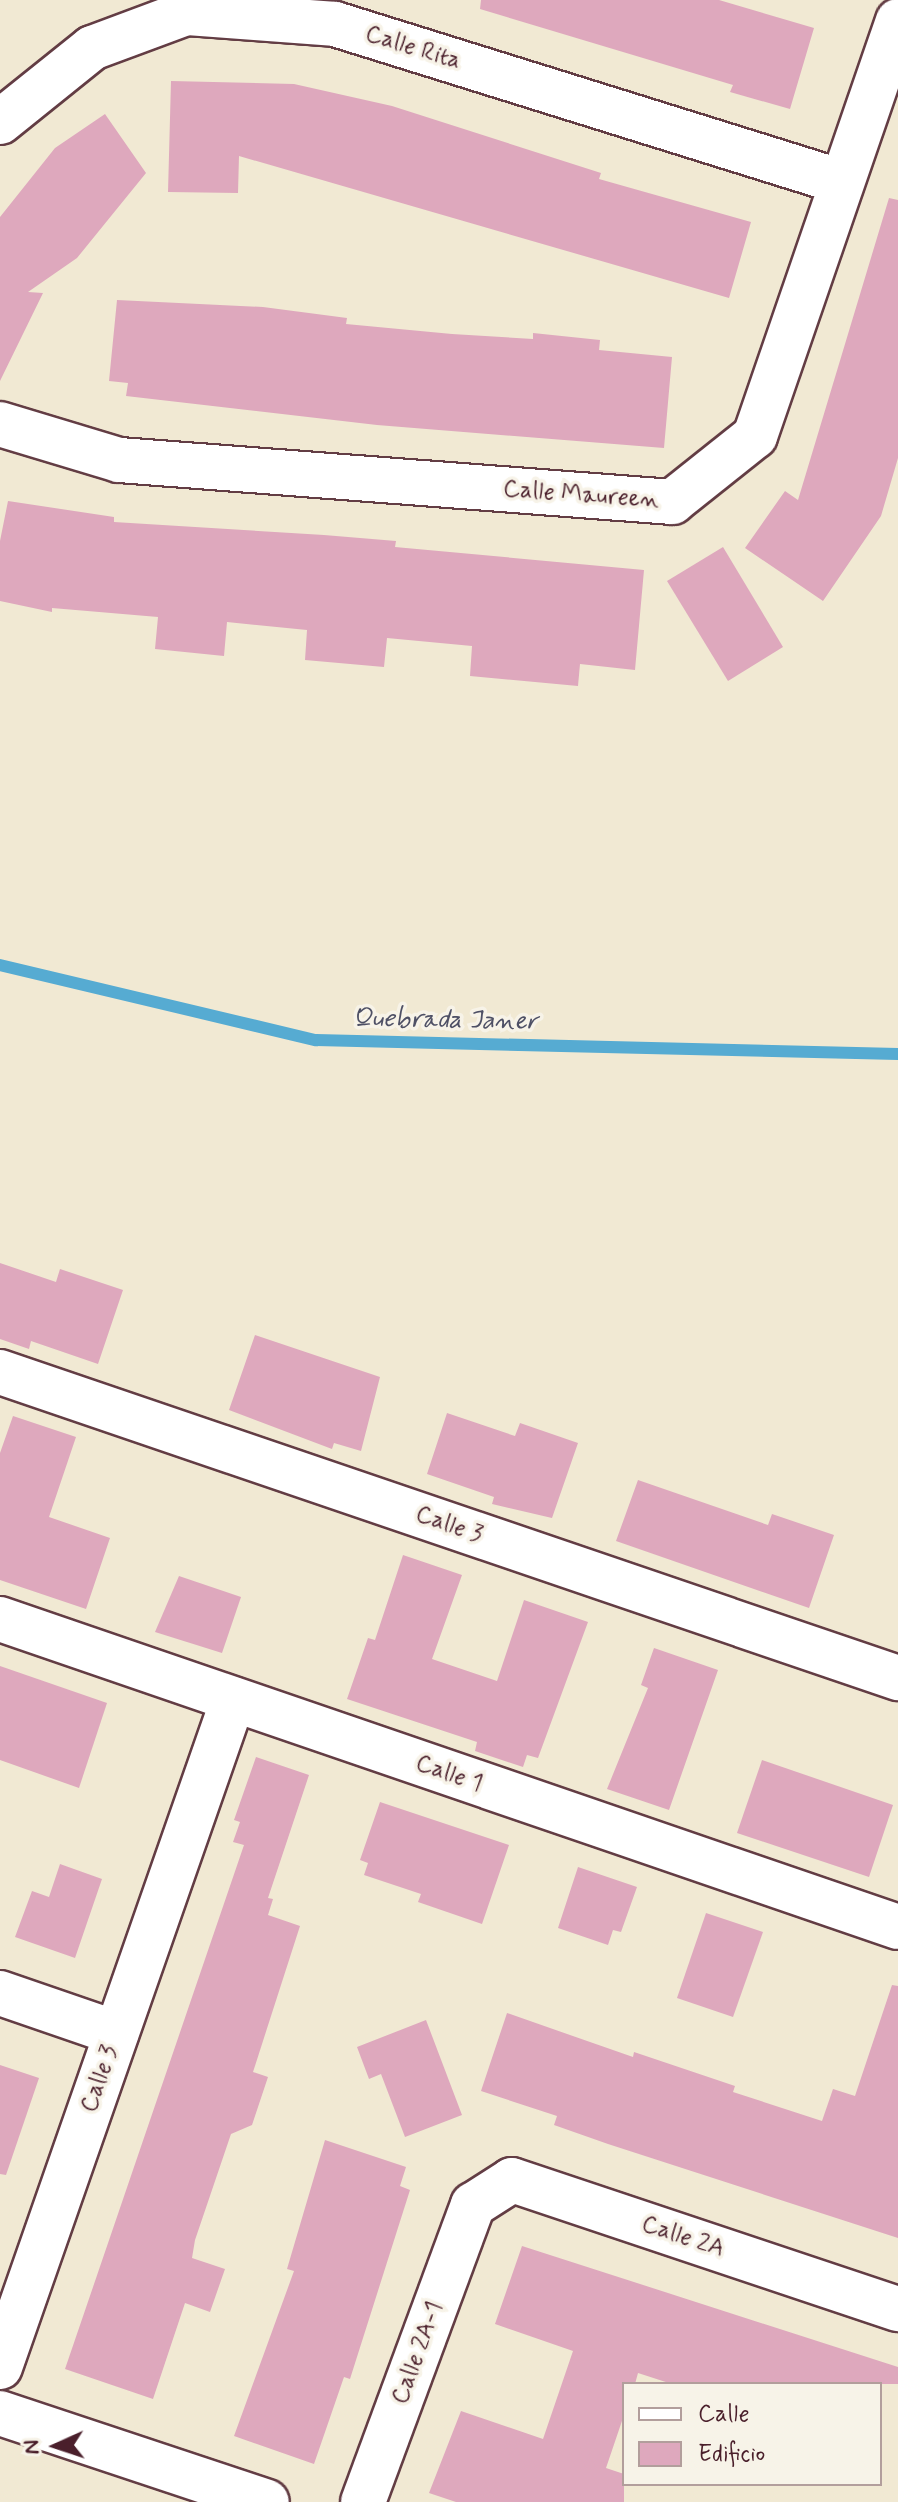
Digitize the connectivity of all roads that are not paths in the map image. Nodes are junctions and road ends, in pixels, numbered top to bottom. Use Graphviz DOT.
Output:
graph roads {
  1 [pos="898,21"];
  2 [pos="0,122"];
  3 [pos="842,182"];
  4 [pos="0,424"];
  5 [pos="0,1372"];
  6 [pos="0,1619"];
  7 [pos="898,1678"];
  8 [pos="233,1700"];
  9 [pos="898,1927"];
  10 [pos="0,1993"];
  11 [pos="116,2033"];
  12 [pos="473,2205"];
  13 [pos="898,2309"];
  14 [pos="0,2367"];
  15 [pos="0,2413"];
  16 [pos="267,2502"];
  17 [pos="363,2502"];
  1 -- 3 [label="street, Calle Maureen"];
  2 -- 3 [label="street, Calle Rita"];
  3 -- 4 [label="street, Calle Maureen"];
  5 -- 7 [label="street, Calle 3"];
  6 -- 8 [label="street, Calle 1"];
  8 -- 9 [label="street, Calle 1"];
  8 -- 11 [label="street, Calle 3"];
  10 -- 11 [label="street"];
  11 -- 14 [label="street, Calle 3"];
  12 -- 13 [label="street, Calle 2A"];
  12 -- 17 [label="street, Calle 2A-1"];
  15 -- 16 [label="street"];
}
